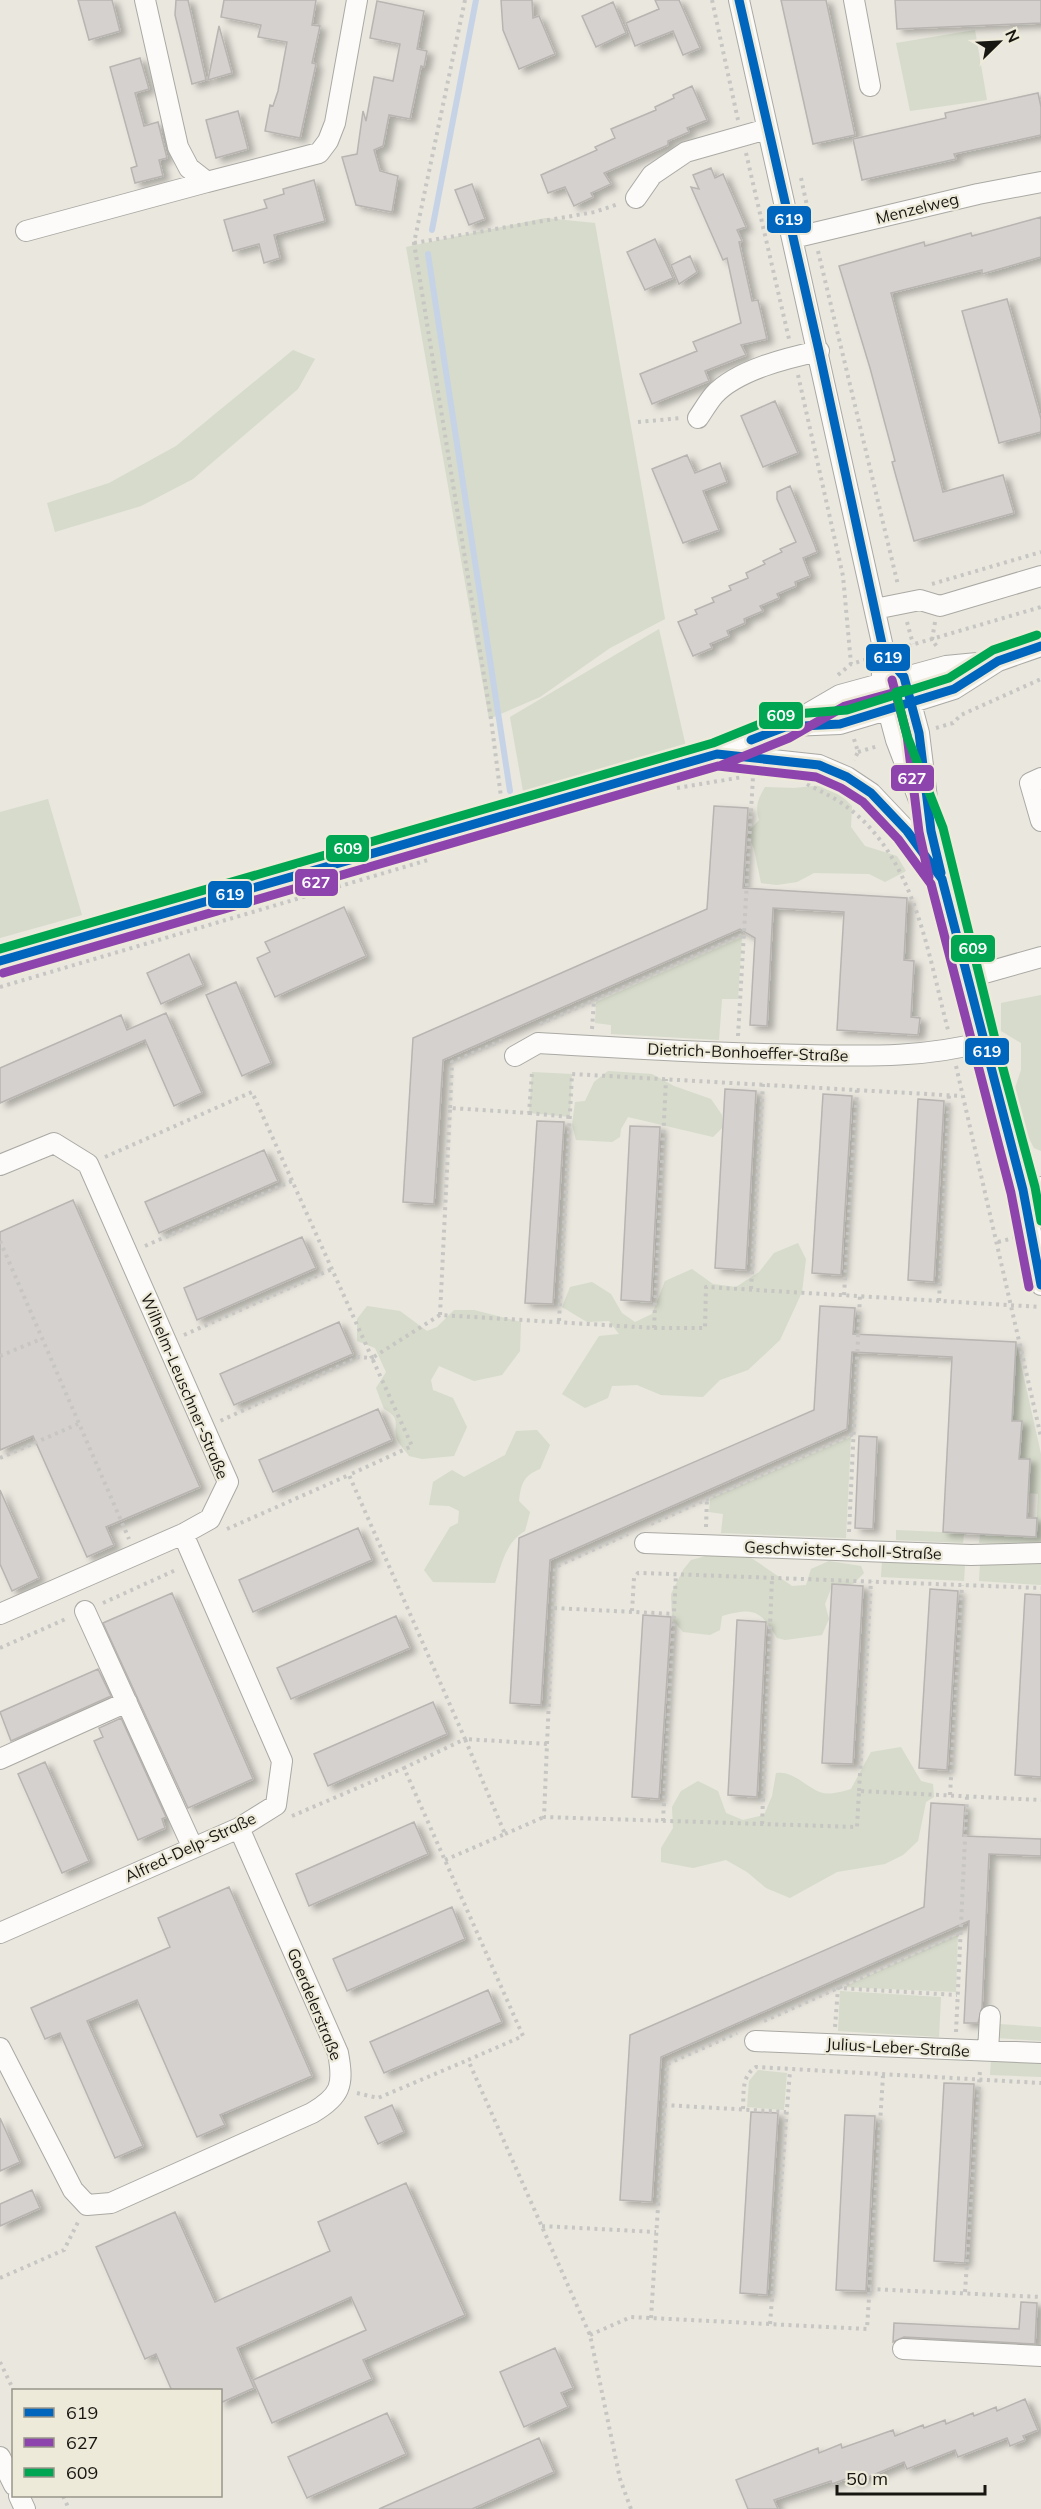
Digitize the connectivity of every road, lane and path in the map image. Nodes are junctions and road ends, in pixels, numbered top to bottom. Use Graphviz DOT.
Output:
graph roads {
  1 [pos="145,0"];
  2 [pos="357,0"];
  3 [pos="465,0"];
  4 [pos="712,0"];
  5 [pos="739,0"];
  6 [pos="854,0"];
  7 [pos="870,86"];
  8 [pos="767,129"];
  9 [pos="742,136"];
  10 [pos="800,173"];
  11 [pos="207,182"];
  12 [pos="1041,182"];
  13 [pos="636,198"];
  14 [pos="26,231"];
  15 [pos="814,233"];
  16 [pos="793,238"];
  17 [pos="414,243"];
  18 [pos="819,351"];
  19 [pos="794,356"];
  20 [pos="698,418"];
  21 [pos="638,422"];
  22 [pos="1041,552"];
  23 [pos="1041,576"];
  24 [pos="929,585"];
  25 [pos="902,604"];
  26 [pos="1041,607"];
  27 [pos="875,609"];
  28 [pos="913,644"];
  29 [pos="1041,646"];
  30 [pos="903,647"];
  31 [pos="876,656"];
  32 [pos="998,661"];
  33 [pos="904,677"];
  34 [pos="1041,680"];
  35 [pos="880,684"];
  36 [pos="910,703"];
  37 [pos="887,710"];
  38 [pos="785,727"];
  39 [pos="928,730"];
  40 [pos="888,742"];
  41 [pos="858,752"];
  42 [pos="717,754"];
  43 [pos="753,776"];
  44 [pos="764,778"];
  45 [pos="1041,778"];
  46 [pos="806,784"];
  47 [pos="670,789"];
  48 [pos="504,816"];
  49 [pos="1041,821"];
  50 [pos="931,831"];
  51 [pos="432,859"];
  52 [pos="942,879"];
  53 [pos="744,934"];
  54 [pos="1041,957"];
  55 [pos="0,961"];
  56 [pos="967,978"];
  57 [pos="0,987"];
  58 [pos="594,1000"];
  59 [pos="539,1024"];
  60 [pos="507,1038"];
  61 [pos="983,1042"];
  62 [pos="591,1046"];
  63 [pos="953,1051"];
  64 [pos="737,1054"];
  65 [pos="515,1056"];
  66 [pos="532,1072"];
  67 [pos="666,1079"];
  68 [pos="763,1084"];
  69 [pos="857,1089"];
  70 [pos="949,1094"];
  71 [pos="962,1096"];
  72 [pos="450,1108"];
  73 [pos="529,1113"];
  74 [pos="570,1117"];
  75 [pos="88,1164"];
  76 [pos="0,1165"];
  77 [pos="292,1181"];
  78 [pos="1032,1188"];
  79 [pos="0,1241"];
  80 [pos="128,1254"];
  81 [pos="332,1269"];
  82 [pos="1041,1285"];
  83 [pos="751,1289"];
  84 [pos="844,1294"];
  85 [pos="860,1295"];
  86 [pos="939,1301"];
  87 [pos="1013,1307"];
  88 [pos="1041,1307"];
  89 [pos="440,1315"];
  90 [pos="559,1322"];
  91 [pos="654,1328"];
  92 [pos="41,1339"];
  93 [pos="167,1343"];
  94 [pos="0,1356"];
  95 [pos="372,1358"];
  96 [pos="78,1424"];
  97 [pos="204,1428"];
  98 [pos="1041,1437"];
  99 [pos="0,1458"];
  100 [pos="349,1475"];
  101 [pos="707,1498"];
  102 [pos="210,1519"];
  103 [pos="183,1534"];
  104 [pos="645,1543"];
  105 [pos="705,1545"];
  106 [pos="848,1551"];
  107 [pos="136,1553"];
  108 [pos="1041,1553"];
  109 [pos="676,1574"];
  110 [pos="772,1578"];
  111 [pos="871,1581"];
  112 [pos="962,1585"];
  113 [pos="1041,1588"];
  114 [pos="554,1608"];
  115 [pos="85,1611"];
  116 [pos="632,1611"];
  117 [pos="0,1614"];
  118 [pos="674,1614"];
  119 [pos="127,1702"];
  120 [pos="465,1739"];
  121 [pos="0,1759"];
  122 [pos="404,1768"];
  123 [pos="859,1791"];
  124 [pos="950,1795"];
  125 [pos="967,1796"];
  126 [pos="1041,1800"];
  127 [pos="276,1805"];
  128 [pos="544,1817"];
  129 [pos="663,1821"];
  130 [pos="762,1824"];
  131 [pos="239,1828"];
  132 [pos="506,1834"];
  133 [pos="193,1848"];
  134 [pos="445,1860"];
  135 [pos="0,1933"];
  136 [pos="961,1933"];
  137 [pos="838,1989"];
  138 [pos="957,1995"];
  139 [pos="990,2016"];
  140 [pos="763,2021"];
  141 [pos="748,2036"];
  142 [pos="833,2043"];
  143 [pos="0,2048"];
  144 [pos="955,2050"];
  145 [pos="985,2051"];
  146 [pos="1041,2053"];
  147 [pos="468,2060"];
  148 [pos="790,2071"];
  149 [pos="883,2076"];
  150 [pos="979,2080"];
  151 [pos="1041,2083"];
  152 [pos="340,2088"];
  153 [pos="664,2105"];
  154 [pos="744,2109"];
  155 [pos="786,2112"];
  156 [pos="87,2205"];
  157 [pos="542,2226"];
  158 [pos="656,2232"];
  159 [pos="0,2278"];
  160 [pos="870,2289"];
  161 [pos="965,2292"];
  162 [pos="1041,2297"];
  163 [pos="651,2318"];
  164 [pos="770,2324"];
  165 [pos="590,2335"];
  166 [pos="903,2349"];
  167 [pos="1041,2356"];
  168 [pos="0,2362"];
  169 [pos="13,2389"];
  170 [pos="0,2457"];
  171 [pos="12,2481"];
  172 [pos="631,2509"];
  1 -- 11 [label="street"];
  2 -- 11 [label="street"];
  3 -- 17 [label="path"];
  4 -- 9 [label="path"];
  5 -- 8 [label="street"];
  6 -- 7 [label="street"];
  8 -- 9 [label="street"];
  8 -- 16 [label="street"];
  9 -- 13 [label="street"];
  9 -- 19 [label="path"];
  10 -- 15 [label="path"];
  11 -- 14 [label="street"];
  12 -- 15 [label="street, Menzelweg"];
  13 -- 17 [label="path"];
  15 -- 16 [label="street, Menzelweg"];
  15 -- 25 [label="path"];
  16 -- 18 [label="street"];
  17 -- 48 [label="path"];
  18 -- 19 [label="street"];
  18 -- 27 [label="street"];
  19 -- 20 [label="street"];
  19 -- 31 [label="path"];
  20 -- 21 [label="path"];
  22 -- 24 [label="path"];
  23 -- 25 [label="street"];
  25 -- 27 [label="street"];
  25 -- 28 [label="path"];
  26 -- 28 [label="path"];
  27 -- 31 [label="street"];
  28 -- 30 [label="path"];
  29 -- 32 [label="street"];
  31 -- 33 [label="street"];
  31 -- 35 [label="street"];
  32 -- 33 [label="street"];
  32 -- 36 [label="street"];
  33 -- 35 [label="street"];
  33 -- 36 [label="street"];
  34 -- 39 [label="path"];
  35 -- 37 [label="street"];
  35 -- 38 [label="street"];
  36 -- 37 [label="street"];
  36 -- 50 [label="street"];
  37 -- 38 [label="street"];
  37 -- 50 [label="street"];
  38 -- 42 [label="street"];
  40 -- 41 [label="path"];
  42 -- 48 [label="street"];
  42 -- 52 [label="street"];
  43 -- 44 [label="path"];
  43 -- 47 [label="path"];
  43 -- 53 [label="path"];
  45 -- 49 [label="street"];
  46 -- 63 [label="path"];
  48 -- 55 [label="street"];
  50 -- 52 [label="street"];
  51 -- 57 [label="path"];
  52 -- 56 [label="street"];
  53 -- 58 [label="path"];
  53 -- 64 [label="path"];
  54 -- 56 [label="street"];
  56 -- 61 [label="street"];
  58 -- 59 [label="path"];
  58 -- 62 [label="path"];
  60 -- 72 [label="path"];
  61 -- 63 [label="street, Dietrich-Bonhoeffer-Straße"];
  61 -- 78 [label="street"];
  62 -- 64 [label="street, Dietrich-Bonhoeffer-Straße"];
  62 -- 65 [label="street, Dietrich-Bonhoeffer-Straße"];
  63 -- 64 [label="street, Dietrich-Bonhoeffer-Straße"];
  63 -- 71 [label="path"];
  66 -- 73 [label="path"];
  67 -- 68 [label="path"];
  67 -- 74 [label="path"];
  67 -- 91 [label="path"];
  68 -- 69 [label="path"];
  68 -- 83 [label="path"];
  69 -- 70 [label="path"];
  69 -- 84 [label="path"];
  70 -- 71 [label="path"];
  70 -- 86 [label="path"];
  71 -- 87 [label="path"];
  72 -- 73 [label="path"];
  72 -- 89 [label="path"];
  73 -- 74 [label="path"];
  74 -- 90 [label="path"];
  75 -- 76 [label="street"];
  75 -- 77 [label="path"];
  75 -- 80 [label="street, Wilhelm-Leuschner-Straße"];
  77 -- 80 [label="path"];
  77 -- 81 [label="path"];
  78 -- 82 [label="street"];
  79 -- 92 [label="path"];
  80 -- 93 [label="street, Wilhelm-Leuschner-Straße"];
  81 -- 93 [label="path"];
  81 -- 95 [label="path"];
  83 -- 84 [label="path"];
  83 -- 91 [label="path"];
  84 -- 85 [label="path"];
  85 -- 86 [label="path"];
  85 -- 106 [label="path"];
  86 -- 87 [label="path"];
  87 -- 88 [label="path"];
  87 -- 98 [label="path"];
  89 -- 90 [label="path"];
  89 -- 95 [label="path"];
  90 -- 91 [label="path"];
  92 -- 94 [label="path"];
  92 -- 96 [label="path"];
  93 -- 97 [label="street, Wilhelm-Leuschner-Straße"];
  95 -- 97 [label="path"];
  95 -- 100 [label="path"];
  96 -- 99 [label="path"];
  96 -- 107 [label="path"];
  97 -- 102 [label="street, Wilhelm-Leuschner-Straße"];
  100 -- 102 [label="path"];
  100 -- 120 [label="path"];
  101 -- 105 [label="path"];
  102 -- 103 [label="street"];
  103 -- 107 [label="street"];
  103 -- 127 [label="street, Alfred-Delp-Straße"];
  104 -- 105 [label="street, Geschwister-Scholl-Straße"];
  105 -- 106 [label="street, Geschwister-Scholl-Straße"];
  106 -- 108 [label="street, Geschwister-Scholl-Straße"];
  107 -- 117 [label="street"];
  109 -- 110 [label="path"];
  109 -- 116 [label="path"];
  109 -- 118 [label="path"];
  110 -- 111 [label="path"];
  110 -- 130 [label="path"];
  111 -- 112 [label="path"];
  111 -- 123 [label="path"];
  112 -- 113 [label="path"];
  112 -- 124 [label="path"];
  114 -- 116 [label="path"];
  115 -- 119 [label="street"];
  116 -- 118 [label="path"];
  118 -- 129 [label="path"];
  119 -- 121 [label="street"];
  119 -- 133 [label="street"];
  120 -- 122 [label="path"];
  120 -- 128 [label="path"];
  120 -- 132 [label="path"];
  122 -- 127 [label="path"];
  122 -- 134 [label="path"];
  123 -- 124 [label="path"];
  123 -- 130 [label="path"];
  124 -- 125 [label="path"];
  125 -- 126 [label="path"];
  125 -- 136 [label="path"];
  127 -- 131 [label="street, Alfred-Delp-Straße"];
  128 -- 129 [label="path"];
  128 -- 132 [label="path"];
  129 -- 130 [label="path"];
  131 -- 133 [label="street, Alfred-Delp-Straße"];
  131 -- 152 [label="street, Goerdelerstraße"];
  132 -- 134 [label="path"];
  133 -- 135 [label="street, Alfred-Delp-Straße"];
  134 -- 147 [label="path"];
  136 -- 137 [label="path"];
  136 -- 138 [label="path"];
  137 -- 138 [label="path"];
  137 -- 140 [label="path"];
  137 -- 142 [label="path"];
  138 -- 144 [label="path"];
  139 -- 145 [label="street"];
  141 -- 142 [label="street, Julius-Leber-Straße"];
  141 -- 153 [label="path"];
  142 -- 144 [label="street, Julius-Leber-Straße"];
  143 -- 156 [label="street"];
  144 -- 145 [label="street, Julius-Leber-Straße"];
  145 -- 146 [label="street, Julius-Leber-Straße"];
  145 -- 150 [label="path"];
  147 -- 152 [label="path"];
  147 -- 157 [label="path"];
  148 -- 149 [label="path"];
  148 -- 154 [label="path"];
  148 -- 155 [label="path"];
  149 -- 150 [label="path"];
  149 -- 160 [label="path"];
  150 -- 151 [label="path"];
  150 -- 161 [label="path"];
  152 -- 156 [label="street"];
  153 -- 154 [label="path"];
  153 -- 158 [label="path"];
  154 -- 155 [label="path"];
  155 -- 164 [label="path"];
  156 -- 159 [label="path"];
  157 -- 158 [label="path"];
  157 -- 165 [label="path"];
  158 -- 163 [label="path"];
  160 -- 161 [label="path"];
  160 -- 164 [label="path"];
  161 -- 162 [label="path"];
  163 -- 164 [label="path"];
  163 -- 165 [label="path"];
  165 -- 172 [label="path"];
  166 -- 167 [label="street"];
  168 -- 169 [label="path"];
  170 -- 171 [label="street"];
}
